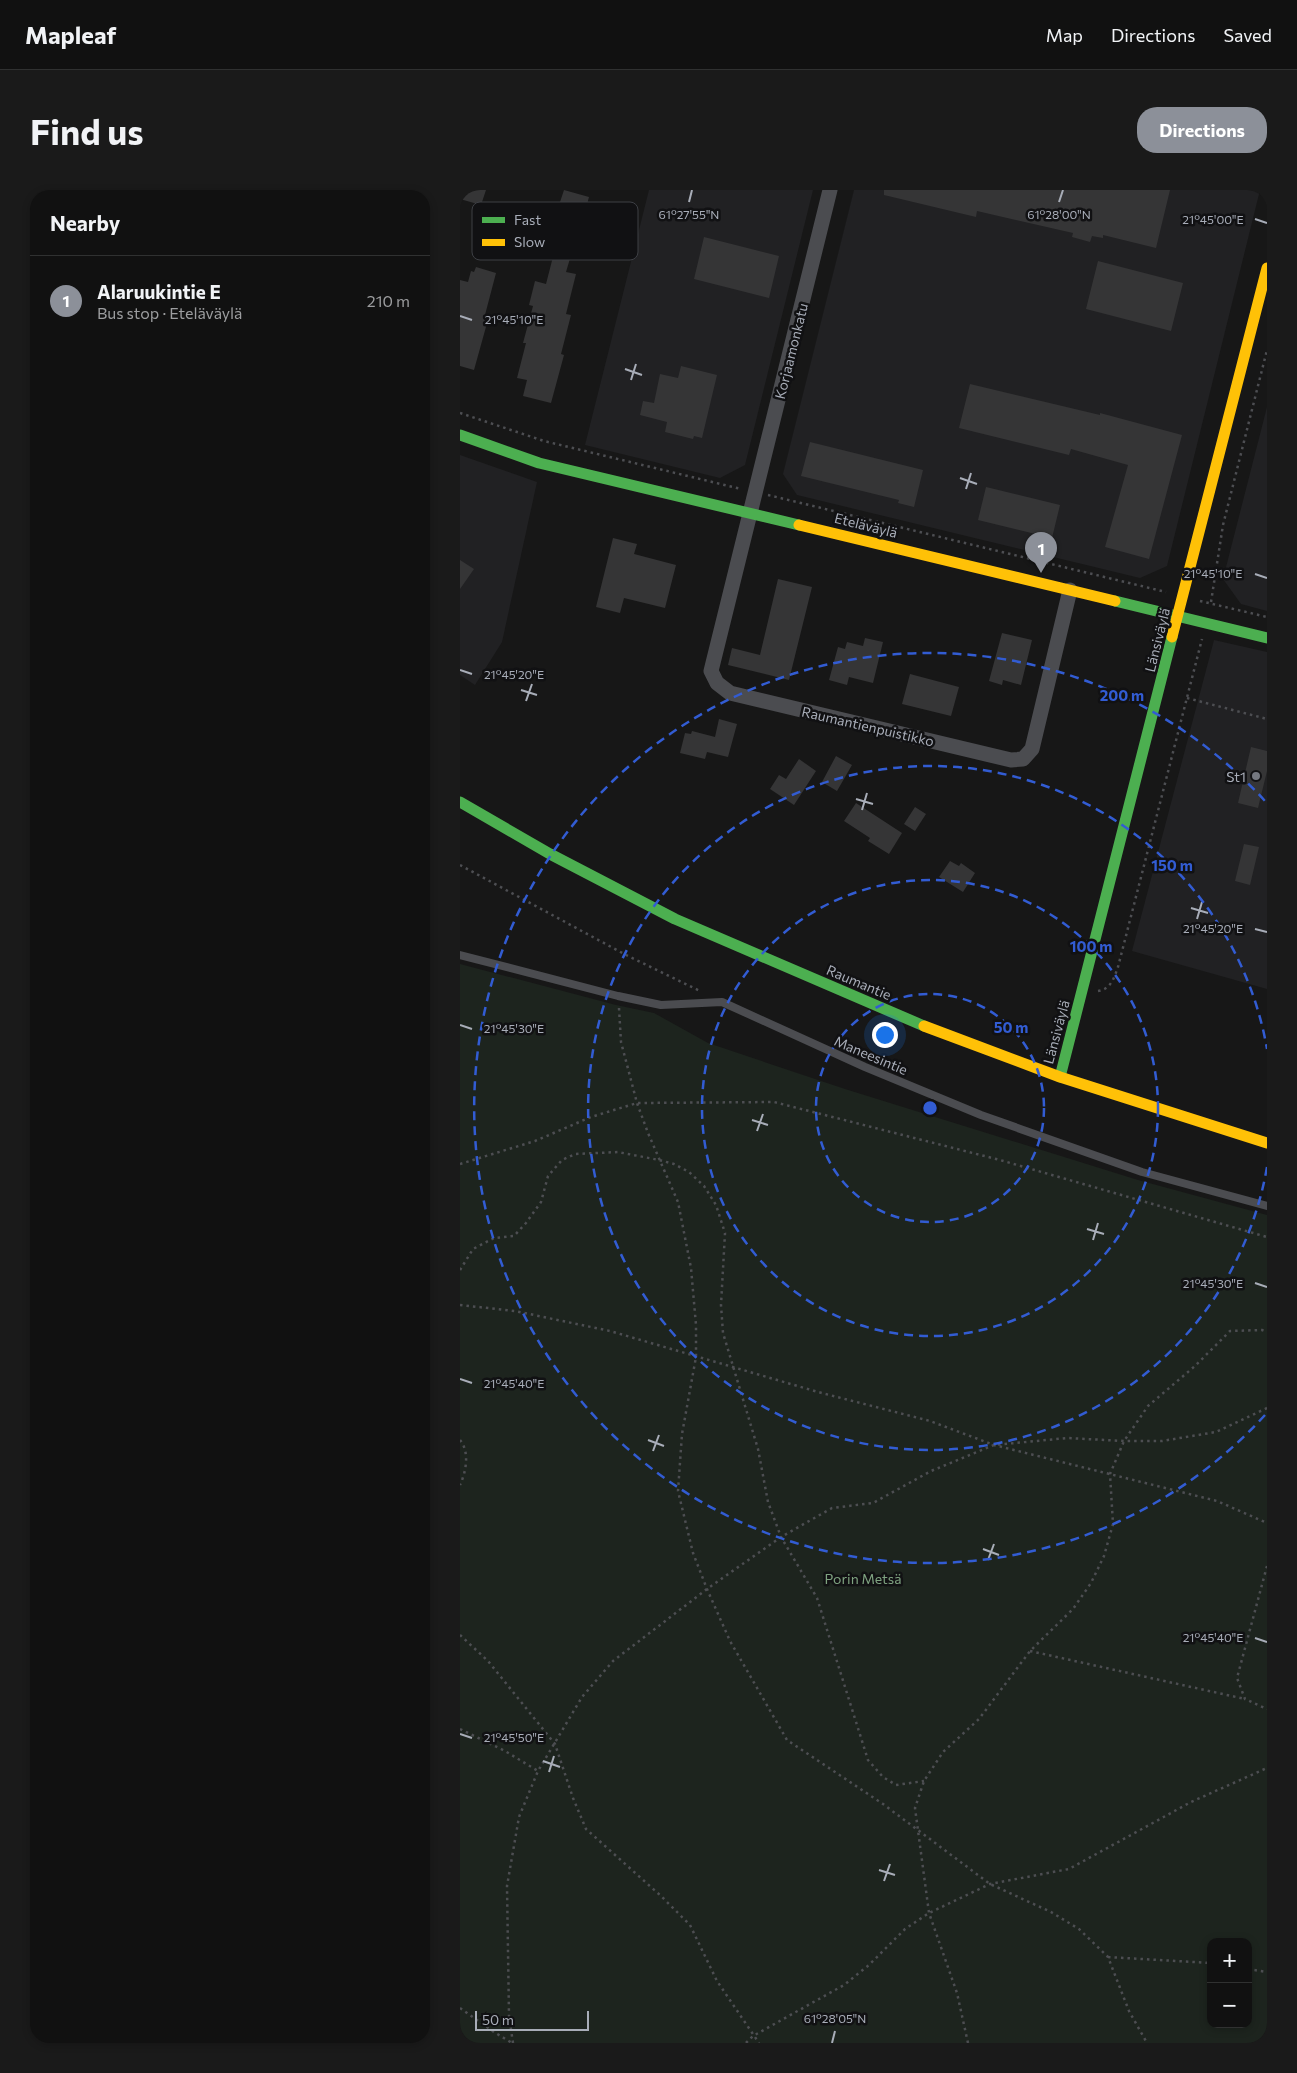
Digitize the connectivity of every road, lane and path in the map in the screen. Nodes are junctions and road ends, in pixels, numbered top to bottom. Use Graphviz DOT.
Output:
graph roads {
  1 [pos="830,190"];
  2 [pos="1267,268"];
  3 [pos="1267,350"];
  4 [pos="460,413"];
  5 [pos="460,435"];
  6 [pos="756,492"];
  7 [pos="751,513"];
  8 [pos="1070,590"];
  9 [pos="1184,596"];
  10 [pos="1211,603"];
  11 [pos="1178,616"];
  12 [pos="1267,617"];
  13 [pos="1206,623"];
  14 [pos="1267,638"];
  15 [pos="1186,698"];
  16 [pos="1267,719"];
  17 [pos="460,802"];
  18 [pos="460,865"];
  19 [pos="460,955"];
  20 [pos="1082,994"];
  21 [pos="618,996"];
  22 [pos="722,1002"];
  23 [pos="1060,1077"];
  24 [pos="637,1103"];
  25 [pos="1267,1143"];
  26 [pos="659,1160"];
  27 [pos="460,1164"];
  28 [pos="1267,1206"];
  29 [pos="1267,1237"];
  30 [pos="460,1270"];
  31 [pos="460,1305"];
  32 [pos="1267,1332"];
  33 [pos="696,1357"];
  34 [pos="734,1367"];
  35 [pos="1267,1408"];
  36 [pos="460,1440"];
  37 [pos="1124,1441"];
  38 [pos="994,1445"];
  39 [pos="1110,1474"];
  40 [pos="460,1485"];
  41 [pos="1267,1523"];
  42 [pos="781,1537"];
  43 [pos="1267,1566"];
  44 [pos="706,1589"];
  45 [pos="460,1635"];
  46 [pos="1030,1651"];
  47 [pos="1245,1699"];
  48 [pos="1267,1709"];
  49 [pos="460,1728"];
  50 [pos="555,1744"];
  51 [pos="1267,1768"];
  52 [pos="538,1771"];
  53 [pos="924,1780"];
  54 [pos="917,1828"];
  55 [pos="990,1884"];
  56 [pos="929,1913"];
  57 [pos="1108,1956"];
  58 [pos="1207,1963"];
  59 [pos="1252,1969"];
  60 [pos="1267,1972"];
  61 [pos="460,2008"];
  62 [pos="753,2036"];
  63 [pos="460,2041"];
  64 [pos="463,2043"];
  65 [pos="513,2043"];
  66 [pos="746,2043"];
  67 [pos="758,2043"];
  68 [pos="968,2043"];
  69 [pos="1147,2043"];
  1 -- 6 [label="street, Korjaamonkatu"];
  2 -- 9 [label="main road, Länsiväylä"];
  3 -- 10 [label="path"];
  4 -- 6 [label="path"];
  5 -- 7 [label="main road, Eteläväylä"];
  6 -- 7 [label="street, Korjaamonkatu"];
  6 -- 9 [label="path"];
  7 -- 8 [label="main road, Eteläväylä"];
  7 -- 8 [label="street, Raumantienpuistikko"];
  8 -- 11 [label="main road, Eteläväylä"];
  9 -- 10 [label="path"];
  9 -- 11 [label="main road, Länsiväylä"];
  10 -- 12 [label="path"];
  10 -- 13 [label="path"];
  11 -- 13 [label="main road, Eteläväylä"];
  11 -- 20 [label="main road, Länsiväylä"];
  13 -- 14 [label="main road, Eteläväylä"];
  13 -- 15 [label="path"];
  15 -- 16 [label="path"];
  15 -- 20 [label="path"];
  17 -- 23 [label="main road, Raumantie"];
  18 -- 22 [label="path"];
  19 -- 21 [label="lane, Maneesintie"];
  20 -- 23 [label="main road, Länsiväylä"];
  21 -- 22 [label="lane, Maneesintie"];
  21 -- 24 [label="path"];
  22 -- 28 [label="lane, Maneesintie"];
  23 -- 25 [label="main road, Raumantie"];
  24 -- 26 [label="path"];
  24 -- 27 [label="path"];
  24 -- 29 [label="path"];
  26 -- 30 [label="path"];
  26 -- 33 [label="path"];
  26 -- 34 [label="path"];
  31 -- 33 [label="path"];
  32 -- 37 [label="path"];
  33 -- 34 [label="path"];
  33 -- 44 [label="path"];
  34 -- 38 [label="path"];
  34 -- 42 [label="path"];
  35 -- 37 [label="path"];
  36 -- 40 [label="path"];
  37 -- 38 [label="path"];
  37 -- 39 [label="path"];
  38 -- 39 [label="path"];
  38 -- 42 [label="path"];
  39 -- 41 [label="path"];
  39 -- 46 [label="path"];
  42 -- 44 [label="path"];
  42 -- 53 [label="path"];
  43 -- 47 [label="path"];
  44 -- 50 [label="path"];
  44 -- 54 [label="path"];
  45 -- 50 [label="path"];
  46 -- 47 [label="path"];
  46 -- 53 [label="path"];
  47 -- 48 [label="path"];
  49 -- 52 [label="path"];
  50 -- 52 [label="path"];
  50 -- 62 [label="path"];
  51 -- 55 [label="path"];
  52 -- 65 [label="path"];
  53 -- 54 [label="path"];
  54 -- 55 [label="path"];
  54 -- 56 [label="path"];
  55 -- 56 [label="path"];
  55 -- 57 [label="path"];
  56 -- 62 [label="path"];
  56 -- 68 [label="path"];
  57 -- 58 [label="path"];
  57 -- 69 [label="path"];
  59 -- 60 [label="path"];
  61 -- 65 [label="path"];
  62 -- 66 [label="path"];
  62 -- 67 [label="path"];
  63 -- 64 [label="path"];
}
